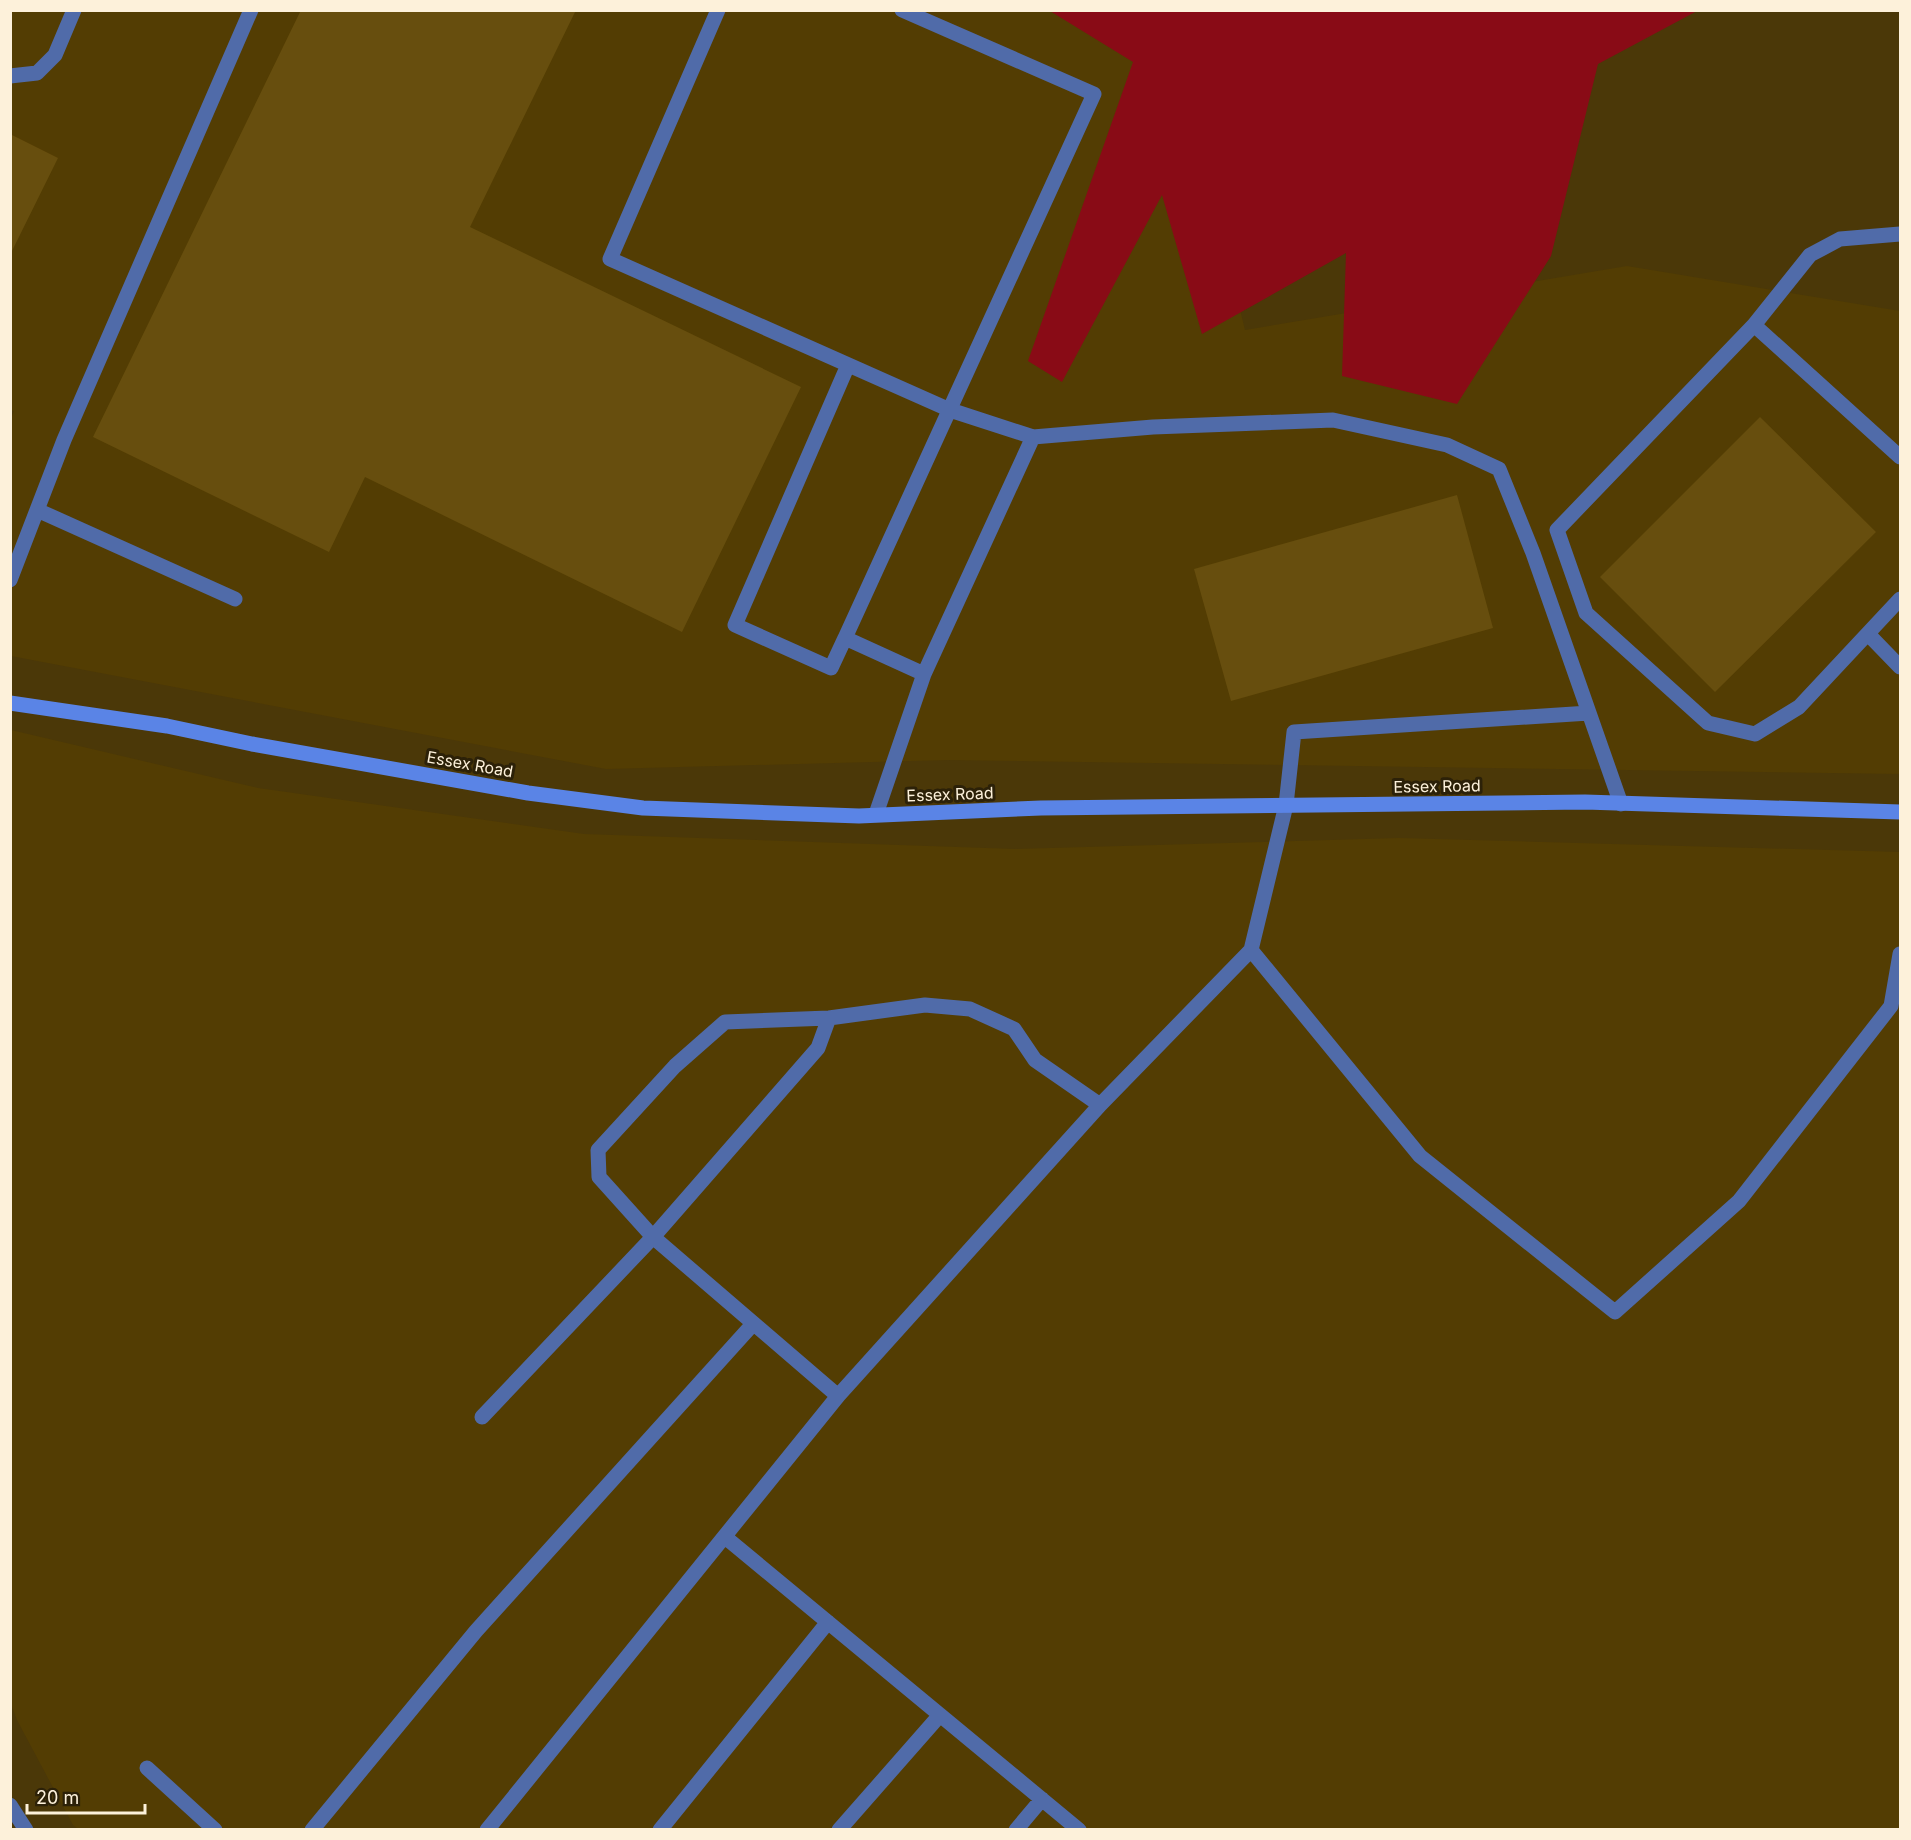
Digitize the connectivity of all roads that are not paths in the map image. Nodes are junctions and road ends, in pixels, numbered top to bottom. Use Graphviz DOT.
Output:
graph roads {
  1 [pos="74,10"];
  2 [pos="251,10"];
  3 [pos="718,10"];
  4 [pos="902,10"];
  5 [pos="10,76"];
  6 [pos="1900,234"];
  7 [pos="1754,326"];
  8 [pos="848,365"];
  9 [pos="950,410"];
  10 [pos="1033,437"];
  11 [pos="1900,457"];
  12 [pos="37,510"];
  13 [pos="10,580"];
  14 [pos="235,599"];
  15 [pos="1900,599"];
  16 [pos="1868,634"];
  17 [pos="846,638"];
  18 [pos="1900,667"];
  19 [pos="924,674"];
  20 [pos="10,703"];
  21 [pos="1589,713"];
  22 [pos="1621,804"];
  23 [pos="1286,805"];
  24 [pos="1900,812"];
  25 [pos="876,814"];
  26 [pos="1251,950"];
  27 [pos="1900,954"];
  28 [pos="829,1018"];
  29 [pos="1100,1105"];
  30 [pos="653,1237"];
  31 [pos="753,1324"];
  32 [pos="838,1396"];
  33 [pos="482,1417"];
  34 [pos="725,1537"];
  35 [pos="828,1622"];
  36 [pos="940,1715"];
  37 [pos="147,1768"];
  38 [pos="1042,1799"];
  39 [pos="10,1805"];
  40 [pos="26,1830"];
  41 [pos="214,1830"];
  42 [pos="312,1830"];
  43 [pos="487,1830"];
  44 [pos="660,1830"];
  45 [pos="839,1830"];
  46 [pos="1016,1830"];
  47 [pos="1079,1830"];
  1 -- 5 [label="street"];
  2 -- 12 [label="street"];
  3 -- 8 [label="street"];
  4 -- 9 [label="street"];
  6 -- 7 [label="street"];
  7 -- 11 [label="street"];
  7 -- 16 [label="street"];
  8 -- 9 [label="street"];
  8 -- 17 [label="street"];
  9 -- 10 [label="street"];
  9 -- 17 [label="street"];
  10 -- 19 [label="street"];
  10 -- 21 [label="street"];
  12 -- 13 [label="street"];
  12 -- 14 [label="street"];
  15 -- 16 [label="street"];
  16 -- 18 [label="street"];
  17 -- 19 [label="street"];
  19 -- 25 [label="street"];
  20 -- 25 [label="street, Essex Road"];
  21 -- 22 [label="street"];
  21 -- 23 [label="street"];
  22 -- 23 [label="street, Essex Road"];
  22 -- 24 [label="street, Essex Road"];
  23 -- 25 [label="street, Essex Road"];
  23 -- 26 [label="street"];
  26 -- 27 [label="street"];
  26 -- 29 [label="street"];
  28 -- 29 [label="street"];
  28 -- 30 [label="street"];
  28 -- 30 [label="street"];
  29 -- 32 [label="street"];
  30 -- 31 [label="street"];
  30 -- 33 [label="street"];
  31 -- 32 [label="street"];
  31 -- 42 [label="street"];
  32 -- 34 [label="street"];
  34 -- 35 [label="street"];
  34 -- 43 [label="street"];
  35 -- 36 [label="street"];
  35 -- 44 [label="street"];
  36 -- 38 [label="street"];
  36 -- 45 [label="street"];
  37 -- 41 [label="street"];
  38 -- 46 [label="street"];
  38 -- 47 [label="street"];
  39 -- 40 [label="street"];
}
